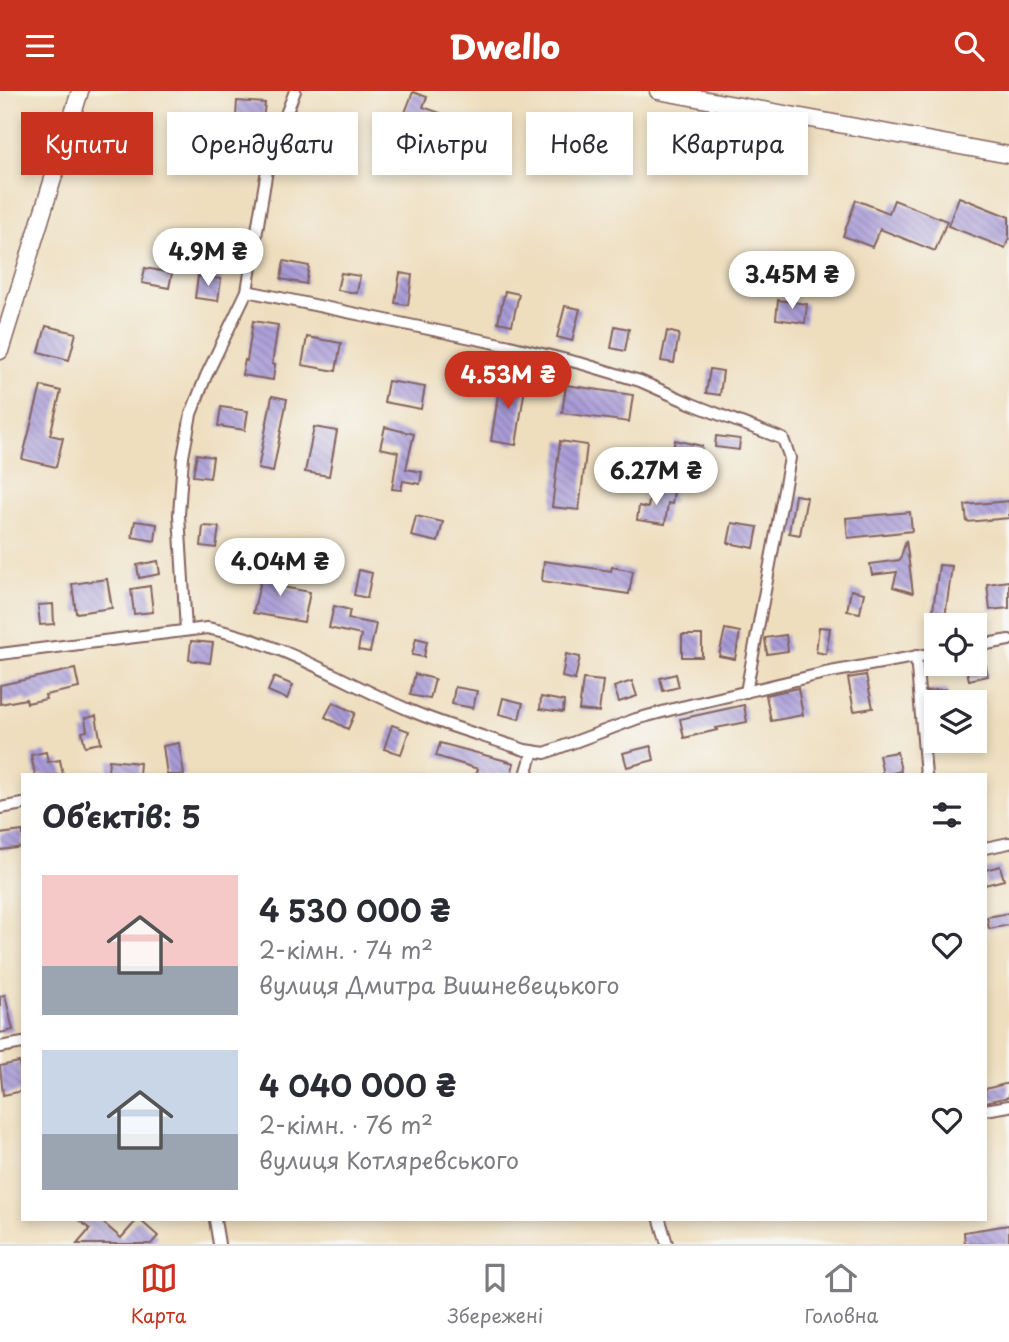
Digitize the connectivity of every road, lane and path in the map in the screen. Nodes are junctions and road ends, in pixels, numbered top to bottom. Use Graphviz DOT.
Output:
graph roads {
  1 [pos="80,91"];
  2 [pos="295,91"];
  3 [pos="658,91"];
  4 [pos="1009,155"];
  5 [pos="247,291"];
  6 [pos="0,351"];
  7 [pos="186,630"];
  8 [pos="1009,640"];
  9 [pos="987,644"];
  10 [pos="0,654"];
  11 [pos="924,655"];
  12 [pos="916,656"];
  13 [pos="746,692"];
  14 [pos="533,751"];
  15 [pos="527,773"];
  16 [pos="926,773"];
  17 [pos="21,804"];
  18 [pos="0,808"];
  19 [pos="1009,843"];
  20 [pos="987,848"];
  21 [pos="21,1043"];
  22 [pos="0,1047"];
  23 [pos="1009,1107"];
  24 [pos="987,1110"];
  25 [pos="215,1221"];
  26 [pos="660,1221"];
  27 [pos="219,1244"];
  28 [pos="667,1244"];
  1 -- 6 [label="main road"];
  2 -- 5 [label="street"];
  3 -- 4 [label="main road"];
  5 -- 7 [label="street"];
  5 -- 13 [label="street"];
  7 -- 10 [label="street"];
  7 -- 14 [label="street"];
  8 -- 9 [label="street"];
  11 -- 12 [label="street"];
  12 -- 13 [label="street"];
  12 -- 16 [label="street"];
  13 -- 14 [label="street"];
  14 -- 15 [label="street"];
  17 -- 18 [label="street"];
  19 -- 20 [label="street"];
  21 -- 22 [label="street"];
  23 -- 24 [label="street"];
  25 -- 27 [label="street"];
  26 -- 28 [label="street"];
}
